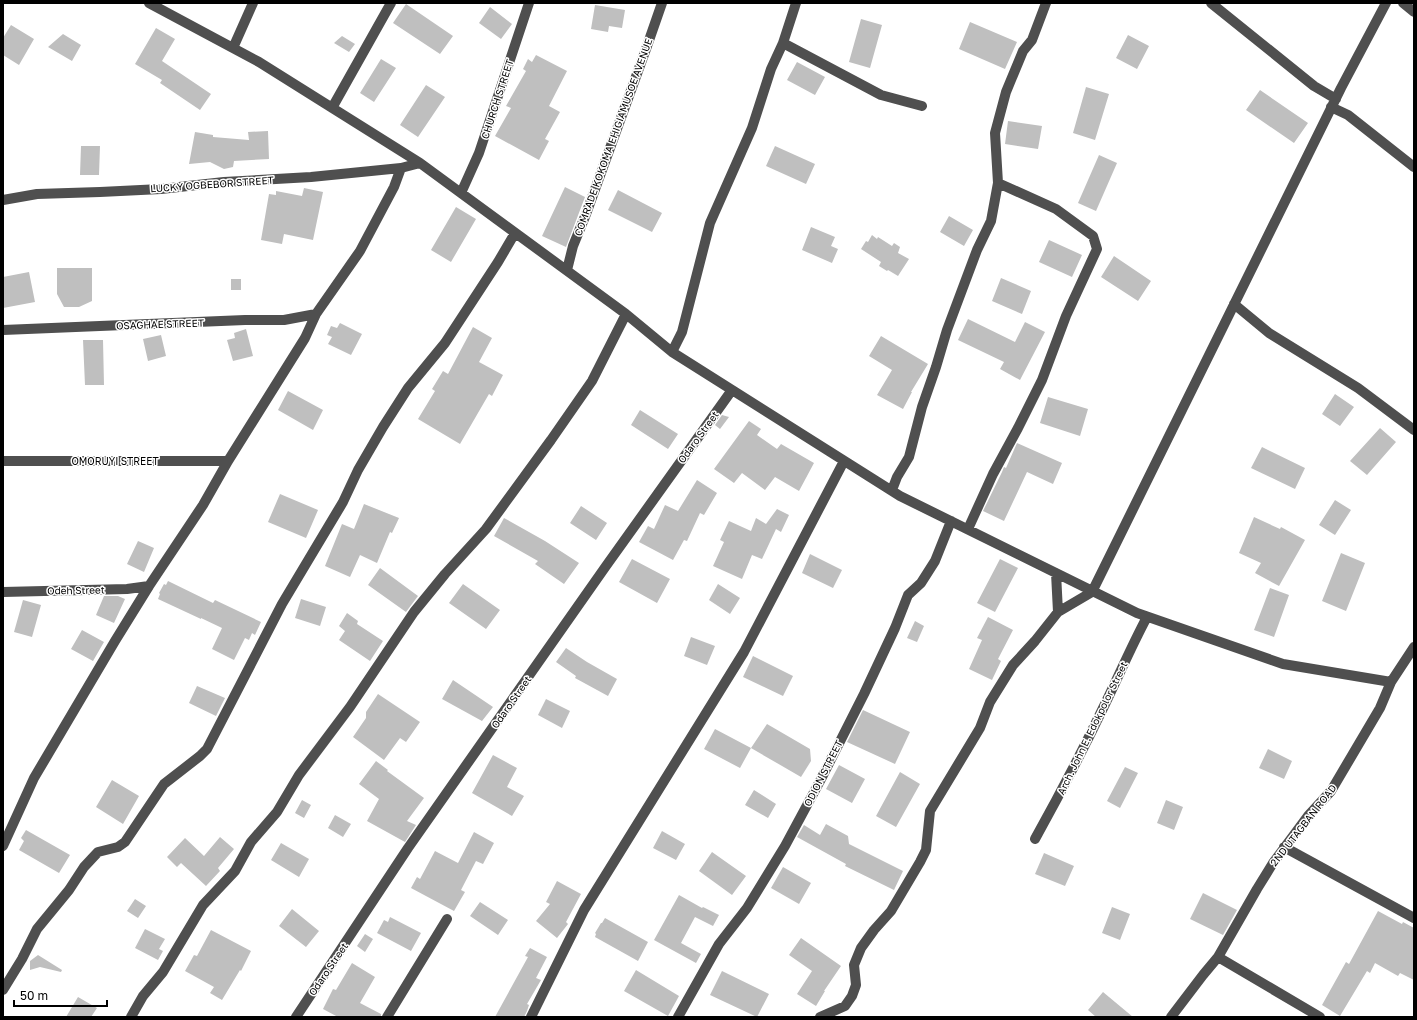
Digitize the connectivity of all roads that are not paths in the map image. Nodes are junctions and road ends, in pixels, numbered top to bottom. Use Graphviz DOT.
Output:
graph roads {
  1 [pos="149,3"];
  2 [pos="253,3"];
  3 [pos="391,3"];
  4 [pos="529,3"];
  5 [pos="662,3"];
  6 [pos="796,3"];
  7 [pos="1046,3"];
  8 [pos="1211,3"];
  9 [pos="1386,3"];
  10 [pos="1403,3"];
  11 [pos="1414,12"];
  12 [pos="783,42"];
  13 [pos="233,48"];
  14 [pos="1334,103"];
  15 [pos="922,106"];
  16 [pos="332,108"];
  17 [pos="420,163"];
  18 [pos="401,168"];
  19 [pos="1414,168"];
  20 [pos="998,183"];
  21 [pos="461,193"];
  22 [pos="3,200"];
  23 [pos="516,233"];
  24 [pos="567,270"];
  25 [pos="1234,304"];
  26 [pos="316,314"];
  27 [pos="626,314"];
  28 [pos="3,330"];
  29 [pos="672,352"];
  30 [pos="732,390"];
  31 [pos="1414,430"];
  32 [pos="3,461"];
  33 [pos="228,461"];
  34 [pos="844,461"];
  35 [pos="892,490"];
  36 [pos="951,521"];
  37 [pos="968,529"];
  38 [pos="1056,573"];
  39 [pos="149,586"];
  40 [pos="3,592"];
  41 [pos="1092,592"];
  42 [pos="1058,612"];
  43 [pos="1147,617"];
  44 [pos="1414,647"];
  45 [pos="1391,682"];
  46 [pos="1035,839"];
  47 [pos="3,846"];
  48 [pos="1284,847"];
  49 [pos="1414,918"];
  50 [pos="447,919"];
  51 [pos="1218,957"];
  52 [pos="3,990"];
  53 [pos="131,1017"];
  54 [pos="296,1017"];
  55 [pos="387,1017"];
  56 [pos="531,1017"];
  57 [pos="678,1017"];
  58 [pos="820,1017"];
  59 [pos="1171,1017"];
  60 [pos="1320,1017"];
  1 -- 13 [label="street"];
  2 -- 13 [label="street"];
  3 -- 16 [label="street"];
  4 -- 21 [label="street, CHURCH STREET"];
  5 -- 24 [label="street, COMRADE KOKOMA EHIGIAMUSOE AVENUE"];
  6 -- 12 [label="street"];
  7 -- 20 [label="street"];
  8 -- 14 [label="street"];
  9 -- 14 [label="street"];
  10 -- 11 [label="street"];
  12 -- 15 [label="street"];
  12 -- 29 [label="street"];
  13 -- 16 [label="street"];
  14 -- 19 [label="street"];
  14 -- 25 [label="street"];
  16 -- 17 [label="street"];
  17 -- 18 [label="street, LUCKY OGBEBOR STREET"];
  17 -- 21 [label="street"];
  18 -- 22 [label="street, LUCKY OGBEBOR STREET"];
  18 -- 26 [label="street"];
  20 -- 35 [label="street"];
  20 -- 37 [label="street"];
  21 -- 23 [label="street"];
  23 -- 24 [label="street"];
  23 -- 52 [label="street"];
  24 -- 27 [label="street"];
  25 -- 31 [label="street"];
  25 -- 41 [label="street"];
  26 -- 28 [label="street, OSAGHAE STREET"];
  26 -- 33 [label="street"];
  27 -- 29 [label="street"];
  27 -- 53 [label="street"];
  29 -- 30 [label="street"];
  30 -- 34 [label="street"];
  30 -- 54 [label="street, Odaro Street"];
  32 -- 33 [label="street, OMORUYI STREET"];
  33 -- 39 [label="street"];
  34 -- 35 [label="street"];
  34 -- 56 [label="street"];
  35 -- 36 [label="street"];
  36 -- 37 [label="street"];
  36 -- 57 [label="street, ODION STREET"];
  37 -- 38 [label="street"];
  38 -- 41 [label="street"];
  38 -- 42 [label="street"];
  39 -- 40 [label="street, Odeh Street"];
  39 -- 47 [label="street"];
  41 -- 42 [label="street"];
  41 -- 43 [label="street"];
  42 -- 58 [label="street"];
  43 -- 45 [label="street"];
  43 -- 46 [label="street, Arch. John E. Edokpolor Street"];
  44 -- 45 [label="street, 2ND UTAGBAN ROAD"];
  45 -- 48 [label="street, 2ND UTAGBAN ROAD"];
  48 -- 49 [label="street"];
  48 -- 51 [label="street, 2ND UTAGBAN ROAD"];
  50 -- 55 [label="street"];
  51 -- 59 [label="street, 2ND UTAGBAN ROAD"];
  51 -- 60 [label="street"];
}
